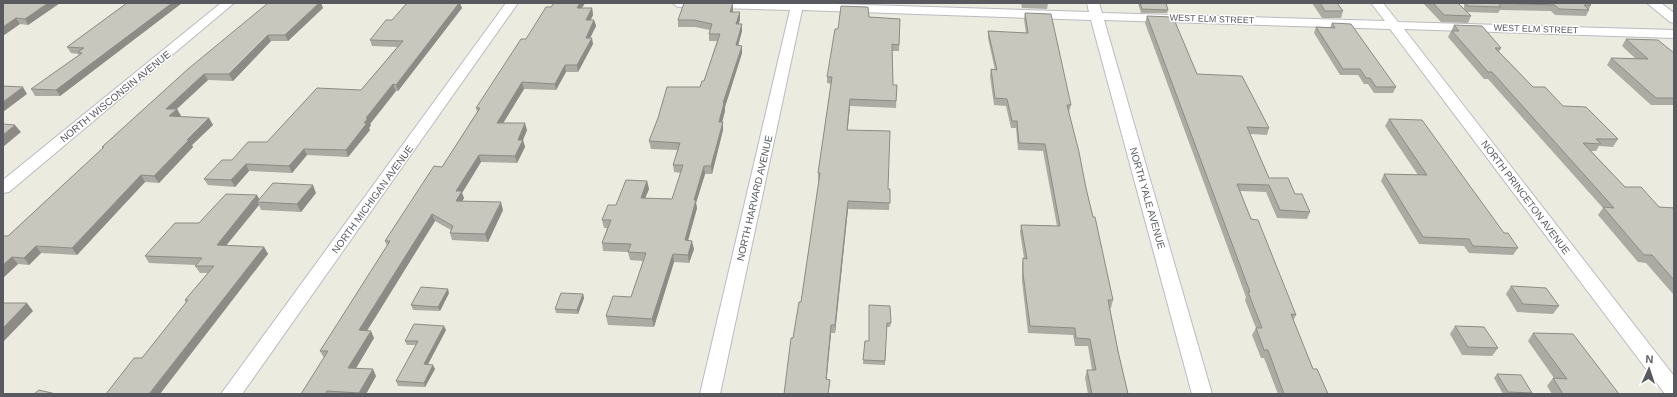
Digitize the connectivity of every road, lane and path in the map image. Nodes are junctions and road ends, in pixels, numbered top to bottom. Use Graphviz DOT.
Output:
graph roads {
  1 [pos="228,3"];
  2 [pos="512,3"];
  3 [pos="678,3"];
  4 [pos="1377,3"];
  5 [pos="1653,3"];
  6 [pos="798,5"];
  7 [pos="1095,9"];
  8 [pos="1674,19"];
  9 [pos="1394,25"];
  10 [pos="1674,34"];
  11 [pos="3,188"];
  12 [pos="1674,391"];
  13 [pos="231,394"];
  14 [pos="710,394"];
  15 [pos="1202,394"];
  1 -- 11 [label="street, NORTH WISCONSIN AVENUE"];
  2 -- 13 [label="street, NORTH MICHIGAN AVENUE"];
  3 -- 6 [label="street, WEST ELM STREET"];
  4 -- 9 [label="street, NORTH PRINCETON AVENUE"];
  5 -- 8 [label="street"];
  6 -- 7 [label="street, WEST ELM STREET"];
  6 -- 14 [label="street, NORTH HARVARD AVENUE"];
  7 -- 9 [label="street, WEST ELM STREET"];
  7 -- 15 [label="street, NORTH YALE AVENUE"];
  9 -- 10 [label="street, WEST ELM STREET"];
  9 -- 12 [label="street, NORTH PRINCETON AVENUE"];
}
